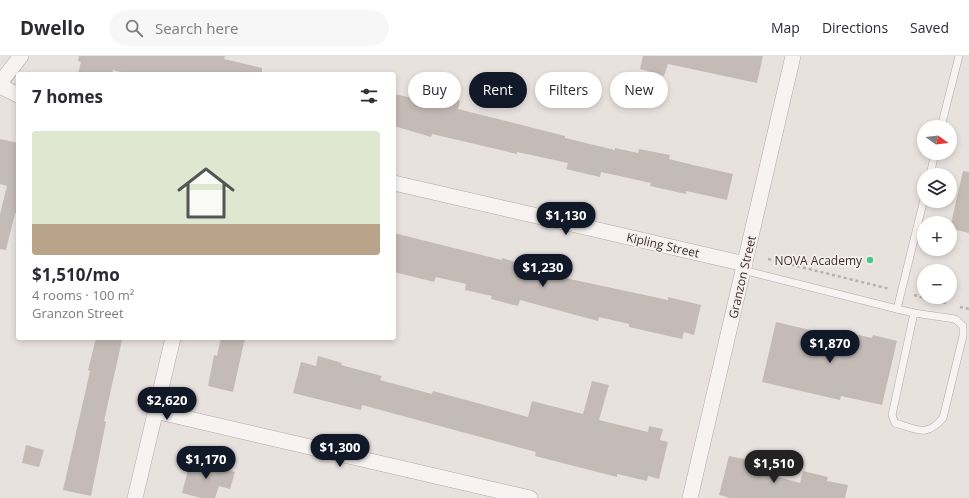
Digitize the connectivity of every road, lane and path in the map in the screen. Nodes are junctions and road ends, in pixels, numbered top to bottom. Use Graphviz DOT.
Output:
graph roads {
  1 [pos="21,56"];
  2 [pos="793,56"];
  3 [pos="959,56"];
  4 [pos="0,85"];
  5 [pos="16,94"];
  6 [pos="943,120"];
  7 [pos="396,183"];
  8 [pos="922,208"];
  9 [pos="768,259"];
  10 [pos="744,267"];
  11 [pos="891,289"];
  12 [pos="911,295"];
  13 [pos="917,296"];
  14 [pos="955,305"];
  15 [pos="897,309"];
  16 [pos="969,309"];
  17 [pos="914,313"];
  18 [pos="173,340"];
  19 [pos="155,412"];
  20 [pos="135,498"];
  21 [pos="530,498"];
  22 [pos="690,498"];
  1 -- 4 [label="street"];
  2 -- 10 [label="street, Granzon Street"];
  3 -- 6 [label="lane"];
  4 -- 5 [label="street"];
  7 -- 10 [label="street, Kipling Street"];
  8 -- 15 [label="lane"];
  9 -- 11 [label="path"];
  10 -- 15 [label="lane"];
  10 -- 22 [label="street, Granzon Street"];
  12 -- 13 [label="path"];
  14 -- 16 [label="path"];
  15 -- 17 [label="lane"];
  17 -- 17 [label="lane"];
  18 -- 19 [label="street"];
  19 -- 20 [label="street"];
  19 -- 21 [label="street"];
}
